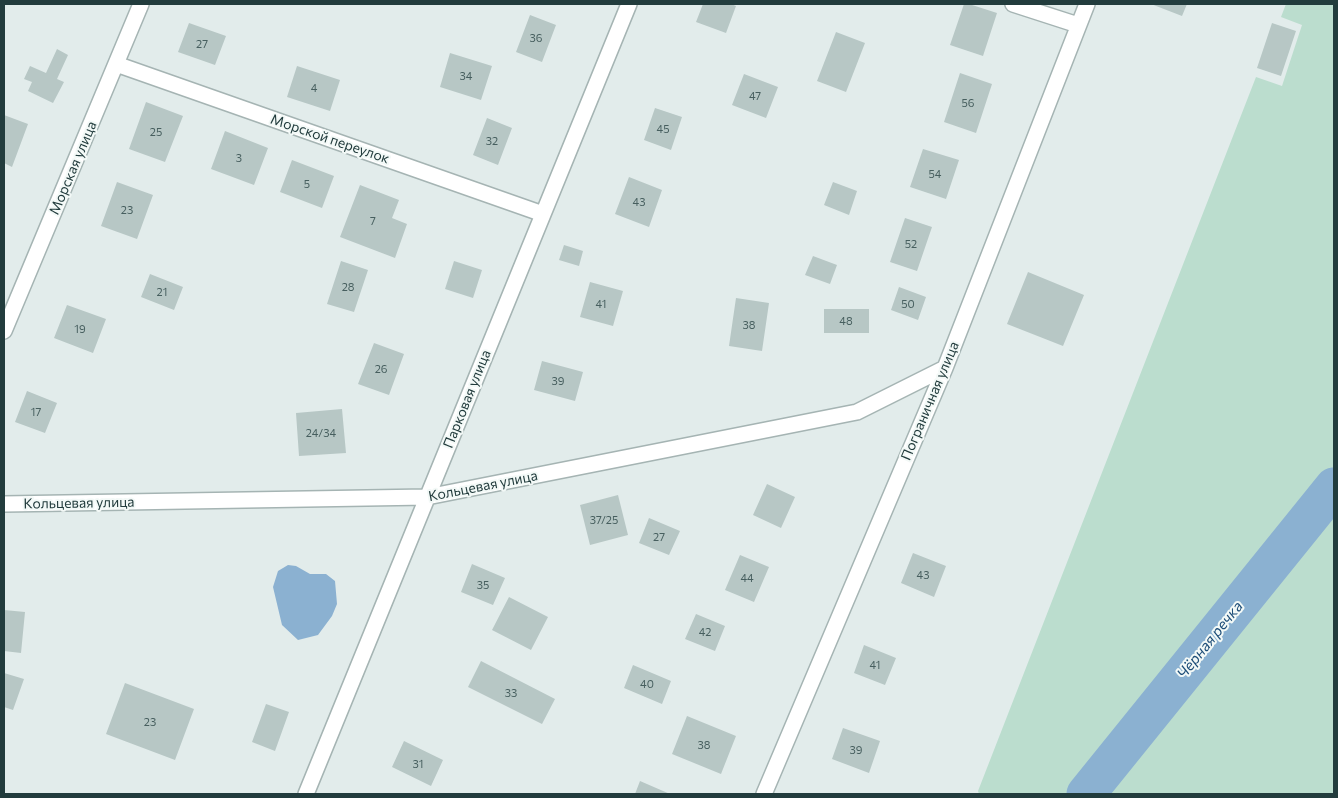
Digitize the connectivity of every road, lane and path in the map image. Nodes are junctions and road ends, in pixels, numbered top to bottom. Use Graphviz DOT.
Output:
graph roads {
  1 [pos="141,4"];
  2 [pos="630,4"];
  3 [pos="1014,4"];
  4 [pos="1087,4"];
  5 [pos="1078,25"];
  6 [pos="116,64"];
  7 [pos="543,214"];
  8 [pos="4,331"];
  9 [pos="945,368"];
  10 [pos="427,497"];
  11 [pos="4,504"];
  12 [pos="306,794"];
  13 [pos="764,794"];
  1 -- 6 [label="street, Морская улица"];
  2 -- 7 [label="street, Парковая улица"];
  3 -- 5 [label="street"];
  4 -- 5 [label="street, Пограничная улица"];
  5 -- 9 [label="street, Пограничная улица"];
  6 -- 7 [label="street, Морской переулок"];
  6 -- 8 [label="street, Морская улица"];
  7 -- 10 [label="street, Парковая улица"];
  9 -- 10 [label="street, Кольцевая улица"];
  9 -- 13 [label="street, Пограничная улица"];
  10 -- 11 [label="street, Кольцевая улица"];
  10 -- 12 [label="street, Парковая улица"];
}
